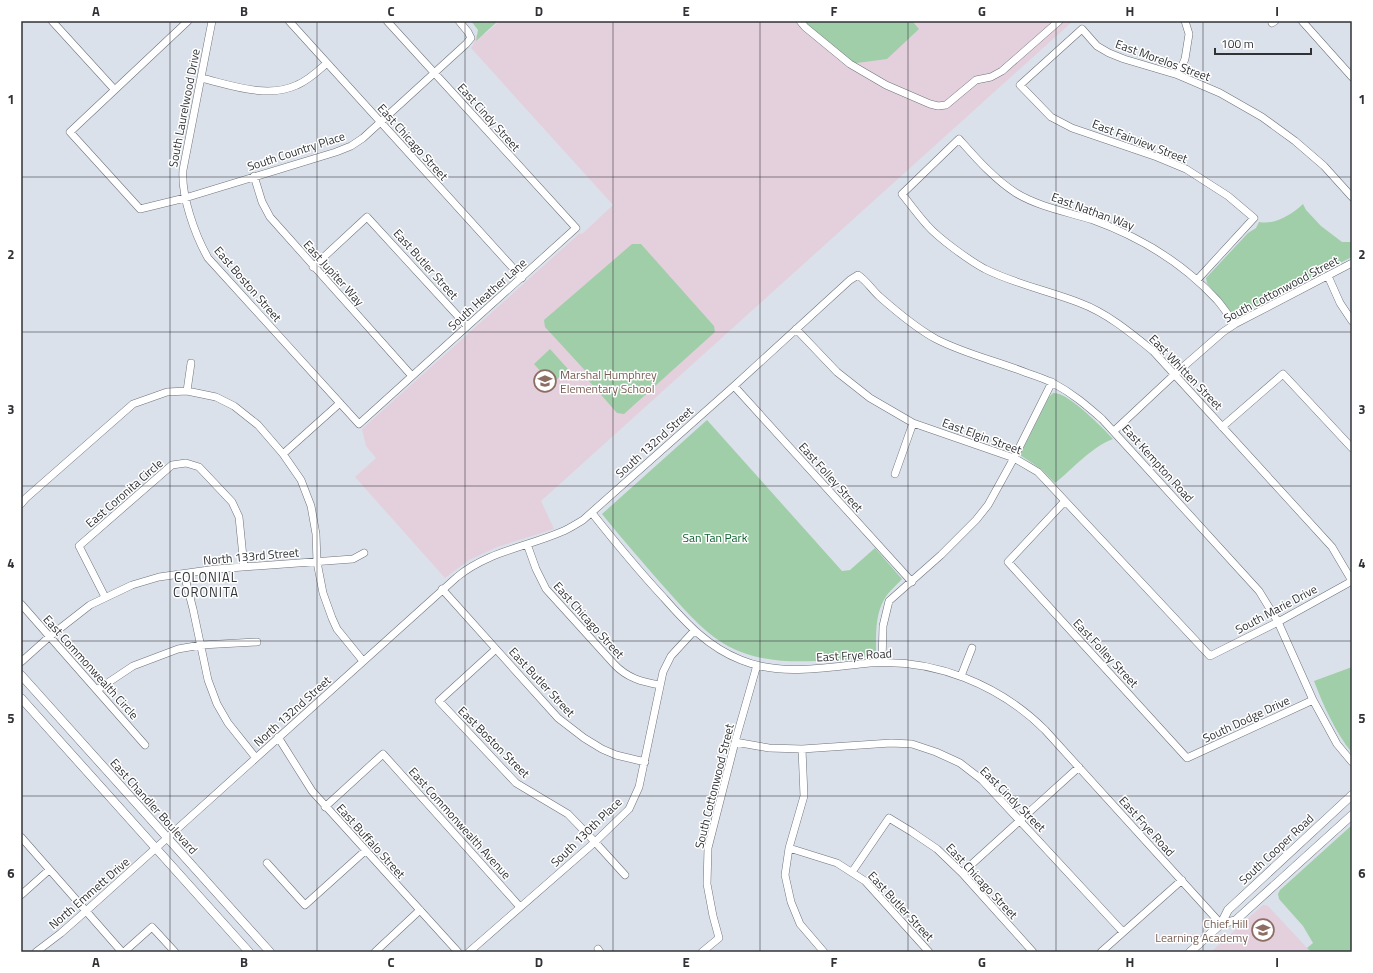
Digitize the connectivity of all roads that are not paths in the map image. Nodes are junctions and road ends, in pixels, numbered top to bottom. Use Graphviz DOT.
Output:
graph roads {
  1 [pos="52,21"];
  2 [pos="188,21"];
  3 [pos="212,21"];
  4 [pos="289,21"];
  5 [pos="387,21"];
  6 [pos="459,21"];
  7 [pos="800,21"];
  8 [pos="1059,21"];
  9 [pos="1185,21"];
  10 [pos="1302,21"];
  11 [pos="326,63"];
  12 [pos="434,74"];
  13 [pos="1178,75"];
  14 [pos="1352,77"];
  15 [pos="201,78"];
  16 [pos="1020,85"];
  17 [pos="114,89"];
  18 [pos="380,123"];
  19 [pos="959,139"];
  20 [pos="254,176"];
  21 [pos="1352,197"];
  22 [pos="185,198"];
  23 [pos="576,228"];
  24 [pos="1352,263"];
  25 [pos="313,266"];
  26 [pos="858,275"];
  27 [pos="1328,276"];
  28 [pos="522,278"];
  29 [pos="1197,280"];
  30 [pos="1352,321"];
  31 [pos="1235,324"];
  32 [pos="467,326"];
  33 [pos="796,329"];
  34 [pos="191,363"];
  35 [pos="1175,374"];
  36 [pos="412,376"];
  37 [pos="1052,382"];
  38 [pos="734,386"];
  39 [pos="187,391"];
  40 [pos="340,403"];
  41 [pos="914,423"];
  42 [pos="1222,427"];
  43 [pos="1114,431"];
  44 [pos="1352,448"];
  45 [pos="283,454"];
  46 [pos="1014,458"];
  47 [pos="895,474"];
  48 [pos="1065,501"];
  49 [pos="21,504"];
  50 [pos="592,513"];
  51 [pos="527,544"];
  52 [pos="364,553"];
  53 [pos="317,562"];
  54 [pos="244,567"];
  55 [pos="184,574"];
  56 [pos="1352,581"];
  57 [pos="912,582"];
  58 [pos="442,590"];
  59 [pos="105,597"];
  60 [pos="21,604"];
  61 [pos="1278,622"];
  62 [pos="694,631"];
  63 [pos="49,637"];
  64 [pos="257,642"];
  65 [pos="201,645"];
  66 [pos="972,648"];
  67 [pos="496,649"];
  68 [pos="1210,656"];
  69 [pos="363,661"];
  70 [pos="21,662"];
  71 [pos="882,662"];
  72 [pos="757,665"];
  73 [pos="21,675"];
  74 [pos="961,676"];
  75 [pos="660,685"];
  76 [pos="97,690"];
  77 [pos="21,698"];
  78 [pos="1313,700"];
  79 [pos="278,737"];
  80 [pos="735,742"];
  81 [pos="146,745"];
  82 [pos="802,749"];
  83 [pos="256,758"];
  84 [pos="1187,758"];
  85 [pos="644,762"];
  86 [pos="1352,762"];
  87 [pos="1079,767"];
  88 [pos="1352,795"];
  89 [pos="325,807"];
  90 [pos="1352,815"];
  91 [pos="1020,820"];
  92 [pos="21,837"];
  93 [pos="168,838"];
  94 [pos="595,842"];
  95 [pos="156,848"];
  96 [pos="789,848"];
  97 [pos="365,852"];
  98 [pos="267,863"];
  99 [pos="49,870"];
  100 [pos="852,872"];
  101 [pos="962,873"];
  102 [pos="625,875"];
  103 [pos="1182,880"];
  104 [pos="1256,884"];
  105 [pos="1265,893"];
  106 [pos="21,895"];
  107 [pos="520,907"];
  108 [pos="420,910"];
  109 [pos="86,911"];
  110 [pos="1221,924"];
  111 [pos="1123,932"];
  112 [pos="36,952"];
  113 [pos="123,952"];
  114 [pos="175,952"];
  115 [pos="249,952"];
  116 [pos="270,952"];
  117 [pos="375,952"];
  118 [pos="458,952"];
  119 [pos="469,952"];
  120 [pos="702,952"];
  121 [pos="824,952"];
  122 [pos="929,952"];
  123 [pos="1033,952"];
  124 [pos="1100,952"];
  125 [pos="1190,952"];
  1 -- 17 [label="street"];
  2 -- 17 [label="street"];
  3 -- 15 [label="street, South Laurelwood Drive"];
  4 -- 11 [label="street, East Chicago Street"];
  5 -- 12 [label="street, East Cindy Street"];
  6 -- 12 [label="street, South Country Place"];
  7 -- 8 [label="street"];
  9 -- 13 [label="street"];
  10 -- 14 [label="street"];
  11 -- 15 [label="street"];
  11 -- 18 [label="street, East Chicago Street"];
  12 -- 18 [label="street, South Country Place"];
  12 -- 23 [label="street, East Cindy Street"];
  13 -- 16 [label="street, East Morelos Street"];
  13 -- 21 [label="street, East Morelos Street"];
  15 -- 22 [label="street, South Laurelwood Drive"];
  16 -- 29 [label="street, East Fairview Street"];
  17 -- 22 [label="street"];
  18 -- 20 [label="street, South Country Place"];
  18 -- 28 [label="street, East Chicago Street"];
  19 -- 29 [label="street, East Nathan Way"];
  19 -- 35 [label="street, East Whitten Street"];
  20 -- 22 [label="street, South Country Place"];
  20 -- 25 [label="street, East Jupiter Way"];
  22 -- 40 [label="street, East Boston Street"];
  23 -- 28 [label="street, South Heather Lane"];
  24 -- 27 [label="street, South Cottonwood Street"];
  25 -- 32 [label="street, East Butler Street"];
  25 -- 36 [label="street, East Jupiter Way"];
  26 -- 33 [label="street, South 132nd Street"];
  26 -- 37 [label="street, East Kempton Road"];
  27 -- 30 [label="street"];
  27 -- 31 [label="street, South Cottonwood Street"];
  28 -- 32 [label="street, South Heather Lane"];
  29 -- 31 [label="street, East Nathan Way"];
  31 -- 35 [label="street, South Cottonwood Street"];
  32 -- 36 [label="street, South Heather Lane"];
  33 -- 38 [label="street, South 132nd Street"];
  33 -- 41 [label="street, East Elgin Street"];
  34 -- 39 [label="street"];
  35 -- 42 [label="street, East Whitten Street"];
  35 -- 43 [label="street, South Cottonwood Street"];
  36 -- 40 [label="street, East Boston Street"];
  37 -- 43 [label="street, East Kempton Road"];
  37 -- 46 [label="street"];
  38 -- 50 [label="street, South 132nd Street"];
  38 -- 57 [label="street, East Folley Street"];
  39 -- 45 [label="street"];
  39 -- 49 [label="street"];
  40 -- 45 [label="street"];
  41 -- 46 [label="street, East Elgin Street"];
  41 -- 47 [label="street"];
  42 -- 44 [label="street"];
  42 -- 56 [label="street, East Whitten Street"];
  43 -- 61 [label="street, East Kempton Road"];
  45 -- 53 [label="street"];
  46 -- 48 [label="street, East Elgin Street"];
  46 -- 57 [label="street"];
  48 -- 68 [label="street, East Elgin Street"];
  48 -- 84 [label="street, East Folley Street"];
  50 -- 51 [label="street, South 132nd Street"];
  50 -- 62 [label="street, East Frye Road"];
  51 -- 58 [label="street, South 132nd Street"];
  51 -- 75 [label="street, East Chicago Street"];
  52 -- 53 [label="street, North 133rd Street"];
  53 -- 54 [label="street, North 133rd Street"];
  53 -- 69 [label="street"];
  54 -- 55 [label="street, North 133rd Street"];
  54 -- 59 [label="street, East Coronita Circle"];
  55 -- 59 [label="street, North 133rd Street"];
  55 -- 65 [label="street"];
  56 -- 61 [label="street, South Marie Drive"];
  57 -- 71 [label="street"];
  58 -- 67 [label="street, East Butler Street"];
  58 -- 69 [label="street, North 132nd Street"];
  59 -- 63 [label="street, North 133rd Street"];
  60 -- 63 [label="street, East Commonwealth Circle"];
  61 -- 68 [label="street, South Marie Drive"];
  61 -- 78 [label="street, East Kempton Road"];
  62 -- 72 [label="street, East Frye Road"];
  62 -- 75 [label="street, South 130th Place"];
  63 -- 70 [label="street, North 133rd Street"];
  63 -- 76 [label="street, East Commonwealth Circle"];
  64 -- 65 [label="street"];
  65 -- 76 [label="street"];
  65 -- 83 [label="street"];
  66 -- 74 [label="street"];
  67 -- 85 [label="street, East Butler Street"];
  67 -- 94 [label="street, East Boston Street"];
  69 -- 79 [label="street, North 132nd Street"];
  71 -- 72 [label="street, East Frye Road"];
  71 -- 74 [label="street, East Frye Road"];
  72 -- 80 [label="street, South Cottonwood Street"];
  73 -- 93 [label="main road, East Chandler Boulevard"];
  74 -- 87 [label="street, East Frye Road"];
  75 -- 85 [label="street, South 130th Place"];
  76 -- 81 [label="street, East Commonwealth Circle"];
  77 -- 95 [label="main road"];
  78 -- 84 [label="street, South Dodge Drive"];
  78 -- 86 [label="street, East Kempton Road"];
  79 -- 83 [label="street, North 132nd Street"];
  79 -- 89 [label="street, East Buffalo Street"];
  80 -- 82 [label="street, East Cindy Street"];
  80 -- 120 [label="street, South Cottonwood Street"];
  82 -- 91 [label="street, East Cindy Street"];
  82 -- 96 [label="street"];
  83 -- 93 [label="street, North 132nd Street"];
  85 -- 94 [label="street, South 130th Place"];
  87 -- 91 [label="street"];
  87 -- 103 [label="street, East Frye Road"];
  88 -- 104 [label="main road, South Cooper Road"];
  89 -- 97 [label="street, East Buffalo Street"];
  89 -- 107 [label="street, East Commonwealth Avenue"];
  90 -- 105 [label="main road, South Cooper Road"];
  91 -- 101 [label="street"];
  91 -- 111 [label="street, East Cindy Street"];
  92 -- 99 [label="street"];
  93 -- 95 [label="street, North 132nd Street"];
  93 -- 116 [label="main road, East Chandler Boulevard"];
  94 -- 102 [label="street, East Boston Street"];
  94 -- 107 [label="street, South 130th Place"];
  95 -- 109 [label="street, North Emmett Drive"];
  95 -- 115 [label="main road"];
  96 -- 100 [label="street, East Butler Street"];
  96 -- 121 [label="street"];
  97 -- 98 [label="street"];
  97 -- 108 [label="street, East Buffalo Street"];
  99 -- 106 [label="street"];
  99 -- 109 [label="street"];
  100 -- 101 [label="street, East Chicago Street"];
  100 -- 122 [label="street, East Butler Street"];
  101 -- 123 [label="street, East Chicago Street"];
  103 -- 110 [label="street, East Frye Road"];
  103 -- 111 [label="street"];
  104 -- 105 [label="main road"];
  104 -- 110 [label="main road, South Cooper Road"];
  105 -- 110 [label="main road, South Cooper Road"];
  107 -- 119 [label="street, South 130th Place"];
  108 -- 117 [label="street"];
  108 -- 118 [label="street, East Buffalo Street"];
  109 -- 112 [label="street, North Emmett Drive"];
  109 -- 113 [label="street"];
  110 -- 125 [label="main road, South Cooper Road"];
  111 -- 124 [label="street"];
  113 -- 114 [label="street"];
}
